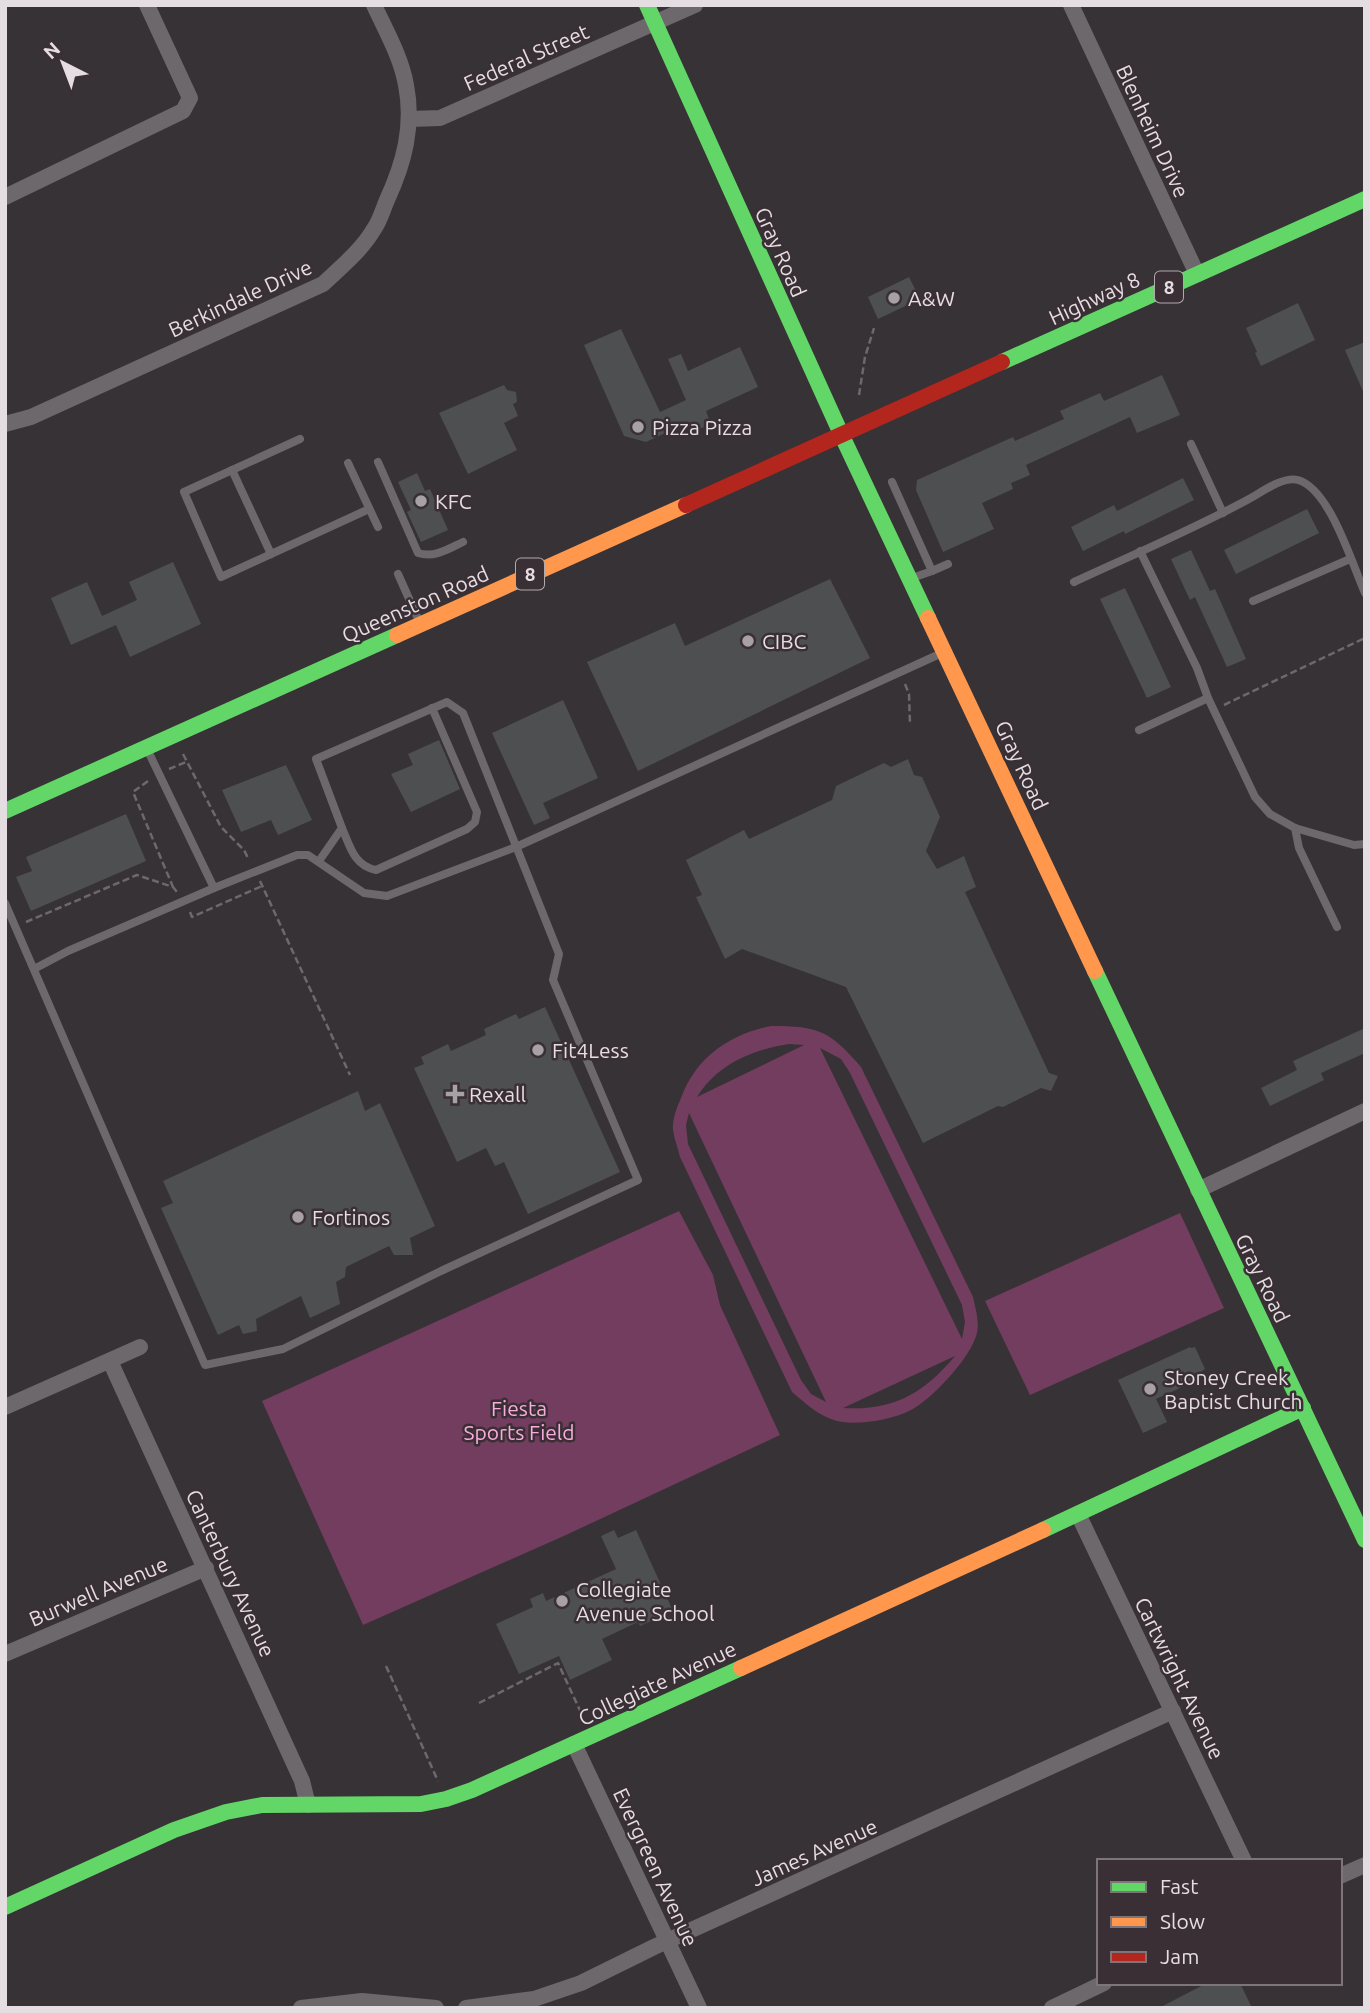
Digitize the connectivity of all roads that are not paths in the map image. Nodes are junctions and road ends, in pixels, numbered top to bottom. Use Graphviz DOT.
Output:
graph roads {
  1 [pos="147,5"];
  2 [pos="374,5"];
  3 [pos="646,5"];
  4 [pos="695,5"];
  5 [pos="1072,5"];
  6 [pos="655,24"];
  7 [pos="410,119"];
  8 [pos="5,197"];
  9 [pos="1365,199"];
  10 [pos="1197,274"];
  11 [pos="5,424"];
  12 [pos="842,436"];
  13 [pos="300,439"];
  14 [pos="1191,444"];
  15 [pos="378,462"];
  16 [pos="348,463"];
  17 [pos="232,470"];
  18 [pos="892,482"];
  19 [pos="369,509"];
  20 [pos="1223,513"];
  21 [pos="377,527"];
  22 [pos="463,542"];
  23 [pos="1140,551"];
  24 [pos="271,554"];
  25 [pos="1350,559"];
  26 [pos="948,564"];
  27 [pos="932,571"];
  28 [pos="398,574"];
  29 [pos="911,578"];
  30 [pos="1074,582"];
  31 [pos="1365,593"];
  32 [pos="1253,601"];
  33 [pos="420,624"];
  34 [pos="945,652"];
  35 [pos="1208,698"];
  36 [pos="432,708"];
  37 [pos="1139,730"];
  38 [pos="146,748"];
  39 [pos="5,811"];
  40 [pos="342,828"];
  41 [pos="1295,828"];
  42 [pos="1365,844"];
  43 [pos="516,847"];
  44 [pos="319,860"];
  45 [pos="214,888"];
  46 [pos="5,903"];
  47 [pos="1337,928"];
  48 [pos="34,969"];
  49 [pos="1365,1111"];
  50 [pos="1198,1190"];
  51 [pos="139,1346"];
  52 [pos="110,1361"];
  53 [pos="5,1407"];
  54 [pos="1303,1408"];
  55 [pos="1078,1514"];
  56 [pos="1365,1540"];
  57 [pos="206,1568"];
  58 [pos="5,1654"];
  59 [pos="1173,1711"];
  60 [pos="574,1744"];
  61 [pos="308,1805"];
  62 [pos="1243,1859"];
  63 [pos="1365,1865"];
  64 [pos="1342,1875"];
  65 [pos="5,1907"];
  66 [pos="669,1942"];
  67 [pos="1100,1985"];
  68 [pos="301,2008"];
  69 [pos="436,2008"];
  70 [pos="466,2008"];
  71 [pos="699,2008"];
  72 [pos="1052,2008"];
  1 -- 8 [label="street"];
  2 -- 7 [label="street, Berkindale Drive"];
  3 -- 6 [label="main road, Gray Road"];
  4 -- 6 [label="street, Federal Street"];
  5 -- 10 [label="street, Blenheim Drive"];
  6 -- 7 [label="street, Federal Street"];
  6 -- 12 [label="main road, Gray Road"];
  7 -- 11 [label="street, Berkindale Drive"];
  9 -- 10 [label="main road, Highway 8 / 8"];
  10 -- 12 [label="main road, Highway 8 / 8"];
  12 -- 29 [label="main road, Gray Road"];
  12 -- 33 [label="main road, Queenston Road / 8"];
  13 -- 17 [label="lane"];
  14 -- 20 [label="lane"];
  15 -- 22 [label="lane"];
  16 -- 19 [label="lane"];
  17 -- 24 [label="lane"];
  17 -- 24 [label="lane"];
  18 -- 27 [label="lane"];
  19 -- 21 [label="lane"];
  19 -- 24 [label="lane"];
  20 -- 23 [label="lane"];
  20 -- 25 [label="lane"];
  23 -- 30 [label="lane"];
  23 -- 35 [label="lane"];
  25 -- 31 [label="lane"];
  25 -- 32 [label="lane"];
  26 -- 27 [label="lane"];
  27 -- 29 [label="lane"];
  28 -- 33 [label="lane"];
  29 -- 34 [label="main road, Gray Road"];
  33 -- 38 [label="main road, Queenston Road / 8"];
  34 -- 43 [label="lane"];
  34 -- 50 [label="main road, Gray Road"];
  35 -- 37 [label="lane"];
  35 -- 41 [label="lane"];
  36 -- 40 [label="lane"];
  36 -- 40 [label="lane"];
  36 -- 43 [label="lane"];
  38 -- 39 [label="main road, Queenston Road / 8"];
  38 -- 45 [label="lane"];
  40 -- 44 [label="lane"];
  41 -- 42 [label="lane"];
  41 -- 47 [label="lane"];
  43 -- 44 [label="lane"];
  43 -- 48 [label="lane"];
  44 -- 45 [label="lane"];
  45 -- 48 [label="lane"];
  46 -- 48 [label="lane"];
  49 -- 50 [label="street"];
  50 -- 54 [label="main road, Gray Road"];
  51 -- 52 [label="street"];
  52 -- 53 [label="street"];
  52 -- 57 [label="street, Canterbury Avenue"];
  54 -- 55 [label="main road, Collegiate Avenue"];
  54 -- 56 [label="main road, Gray Road"];
  55 -- 59 [label="street, Cartwright Avenue"];
  55 -- 60 [label="main road, Collegiate Avenue"];
  57 -- 58 [label="street, Burwell Avenue"];
  57 -- 61 [label="street, Canterbury Avenue"];
  59 -- 62 [label="street, Cartwright Avenue"];
  59 -- 66 [label="street, James Avenue"];
  60 -- 61 [label="main road, Collegiate Avenue"];
  60 -- 66 [label="street, Evergreen Avenue"];
  61 -- 65 [label="main road, Collegiate Avenue"];
  63 -- 64 [label="street"];
  66 -- 70 [label="street, James Avenue"];
  66 -- 71 [label="street, Evergreen Avenue"];
  67 -- 72 [label="street"];
  68 -- 69 [label="street"];
}
